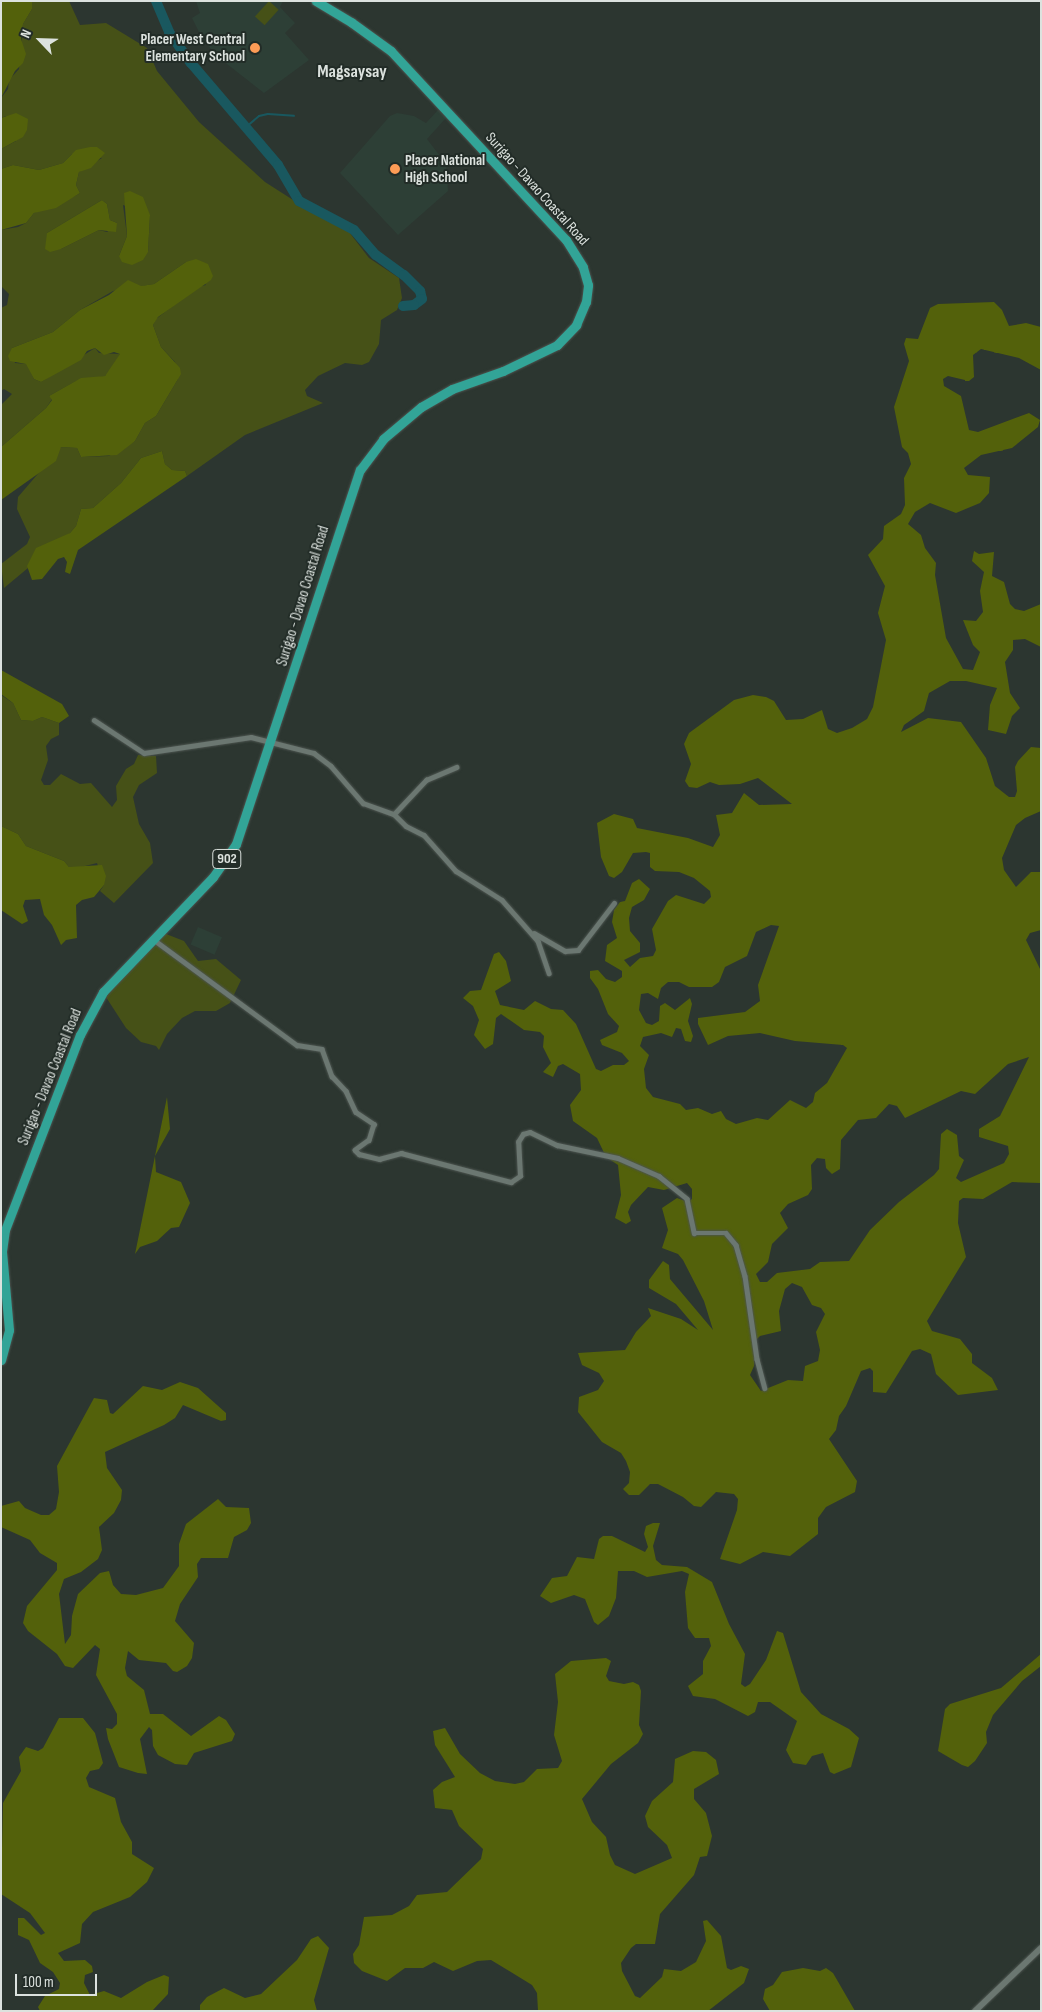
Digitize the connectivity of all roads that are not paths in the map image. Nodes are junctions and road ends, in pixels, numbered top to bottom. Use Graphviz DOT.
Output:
graph roads {
  1 [pos="316,1"];
  2 [pos="94,720"];
  3 [pos="271,740"];
  4 [pos="456,767"];
  5 [pos="394,814"];
  6 [pos="614,903"];
  7 [pos="531,930"];
  8 [pos="154,939"];
  9 [pos="549,973"];
  10 [pos="1,1360"];
  11 [pos="765,1388"];
  12 [pos="1041,1948"];
  13 [pos="975,2011"];
  1 -- 3 [label="highway, Surigao - Davao Coastal Road / 902"];
  2 -- 3 [label="street"];
  3 -- 5 [label="street"];
  3 -- 8 [label="highway, Surigao - Davao Coastal Road / 902"];
  4 -- 5 [label="street"];
  5 -- 7 [label="street"];
  6 -- 7 [label="street"];
  7 -- 9 [label="street"];
  8 -- 10 [label="highway, Surigao - Davao Coastal Road / 902"];
  8 -- 11 [label="street"];
  12 -- 13 [label="street"];
}
